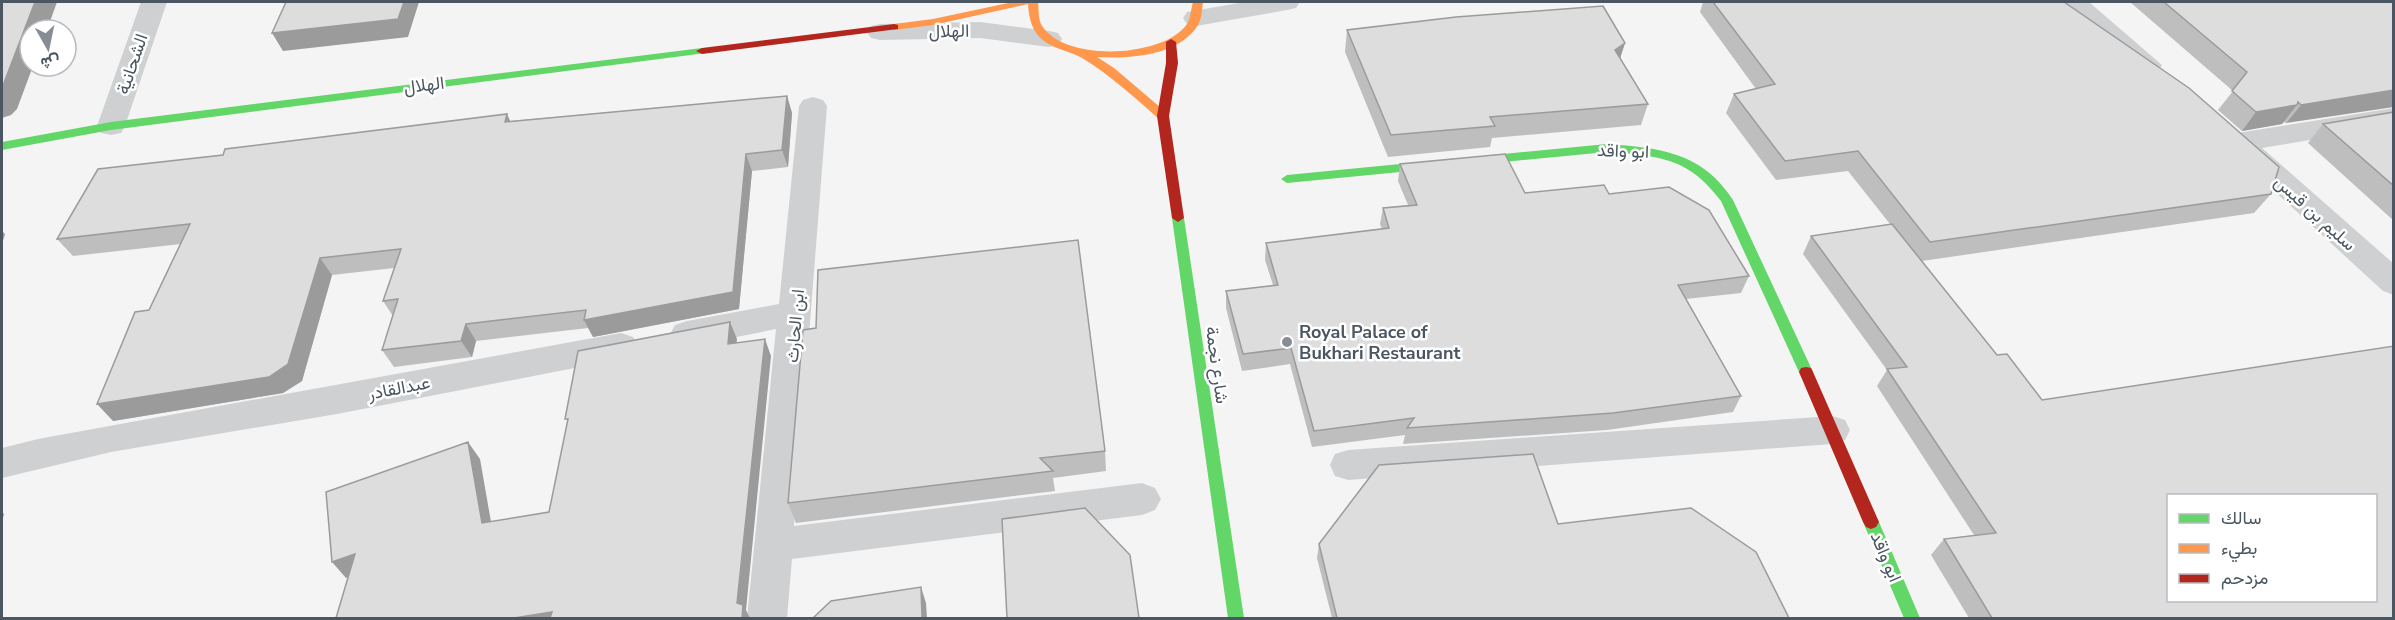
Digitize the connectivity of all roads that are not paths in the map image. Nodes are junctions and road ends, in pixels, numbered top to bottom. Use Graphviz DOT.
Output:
graph roads {
  1 [pos="154,2"];
  2 [pos="1025,2"];
  3 [pos="1033,2"];
  4 [pos="1287,2"];
  5 [pos="2074,2"];
  6 [pos="1197,10"];
  7 [pos="848,32"];
  8 [pos="1049,39"];
  9 [pos="1171,42"];
  10 [pos="1081,52"];
  11 [pos="2169,83"];
  12 [pos="813,106"];
  13 [pos="1163,116"];
  14 [pos="2394,117"];
  15 [pos="111,126"];
  16 [pos="2,146"];
  17 [pos="1287,179"];
  18 [pos="2394,283"];
  19 [pos="796,313"];
  20 [pos="1832,430"];
  21 [pos="2,464"];
  22 [pos="1348,465"];
  23 [pos="1142,499"];
  24 [pos="773,545"];
  25 [pos="767,618"];
  26 [pos="1236,618"];
  27 [pos="1912,618"];
  1 -- 15 [label="street, الشحانية"];
  2 -- 7 [label="street, الهلال"];
  3 -- 8 [label="street"];
  4 -- 6 [label="street"];
  5 -- 11 [label="street"];
  6 -- 9 [label="street"];
  7 -- 8 [label="street, الهلال"];
  7 -- 15 [label="street, الهلال"];
  8 -- 10 [label="street"];
  9 -- 10 [label="street"];
  9 -- 13 [label="street, شارع نجمة"];
  10 -- 13 [label="street"];
  12 -- 19 [label="street, ابن الحارث"];
  13 -- 26 [label="street, شارع نجمة"];
  14 -- 18 [label="street, سليم بن قيس"];
  15 -- 16 [label="street, الهلال"];
  17 -- 20 [label="street, ابو واقد"];
  19 -- 21 [label="street, عبدالقادر"];
  19 -- 24 [label="street, ابن الحارث"];
  20 -- 22 [label="street"];
  20 -- 27 [label="street, ابو واقد"];
  23 -- 24 [label="street"];
  24 -- 25 [label="street, ابن الحارث"];
}
